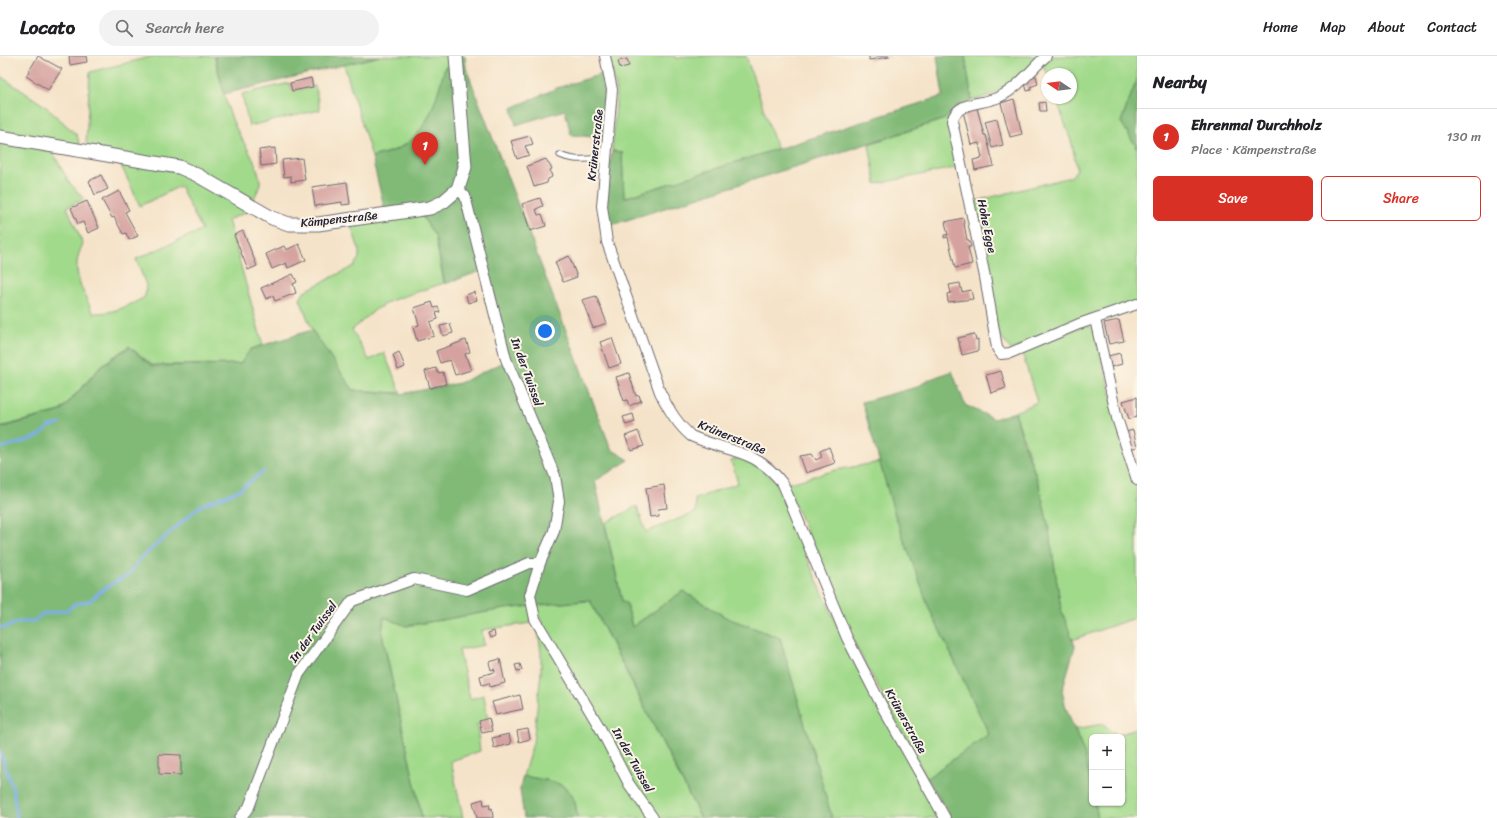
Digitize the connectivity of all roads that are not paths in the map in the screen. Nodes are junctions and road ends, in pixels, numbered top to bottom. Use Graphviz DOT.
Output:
graph roads {
  1 [pos="456,56"];
  2 [pos="604,56"];
  3 [pos="1046,56"];
  4 [pos="0,137"];
  5 [pos="560,155"];
  6 [pos="606,159"];
  7 [pos="458,189"];
  8 [pos="1137,304"];
  9 [pos="1095,319"];
  10 [pos="1137,480"];
  11 [pos="540,563"];
  12 [pos="240,818"];
  13 [pos="653,818"];
  14 [pos="945,818"];
  1 -- 7 [label="street"];
  2 -- 6 [label="street, Krünerstraße"];
  3 -- 9 [label="street, Hohe Egge"];
  4 -- 7 [label="street, Kämpenstraße"];
  5 -- 6 [label="lane"];
  6 -- 14 [label="street, Krünerstraße"];
  7 -- 11 [label="street, In der Twissel"];
  8 -- 9 [label="street, Hohe Egge"];
  9 -- 10 [label="street"];
  11 -- 12 [label="street, In der Twissel"];
  11 -- 13 [label="street, In der Twissel"];
}
